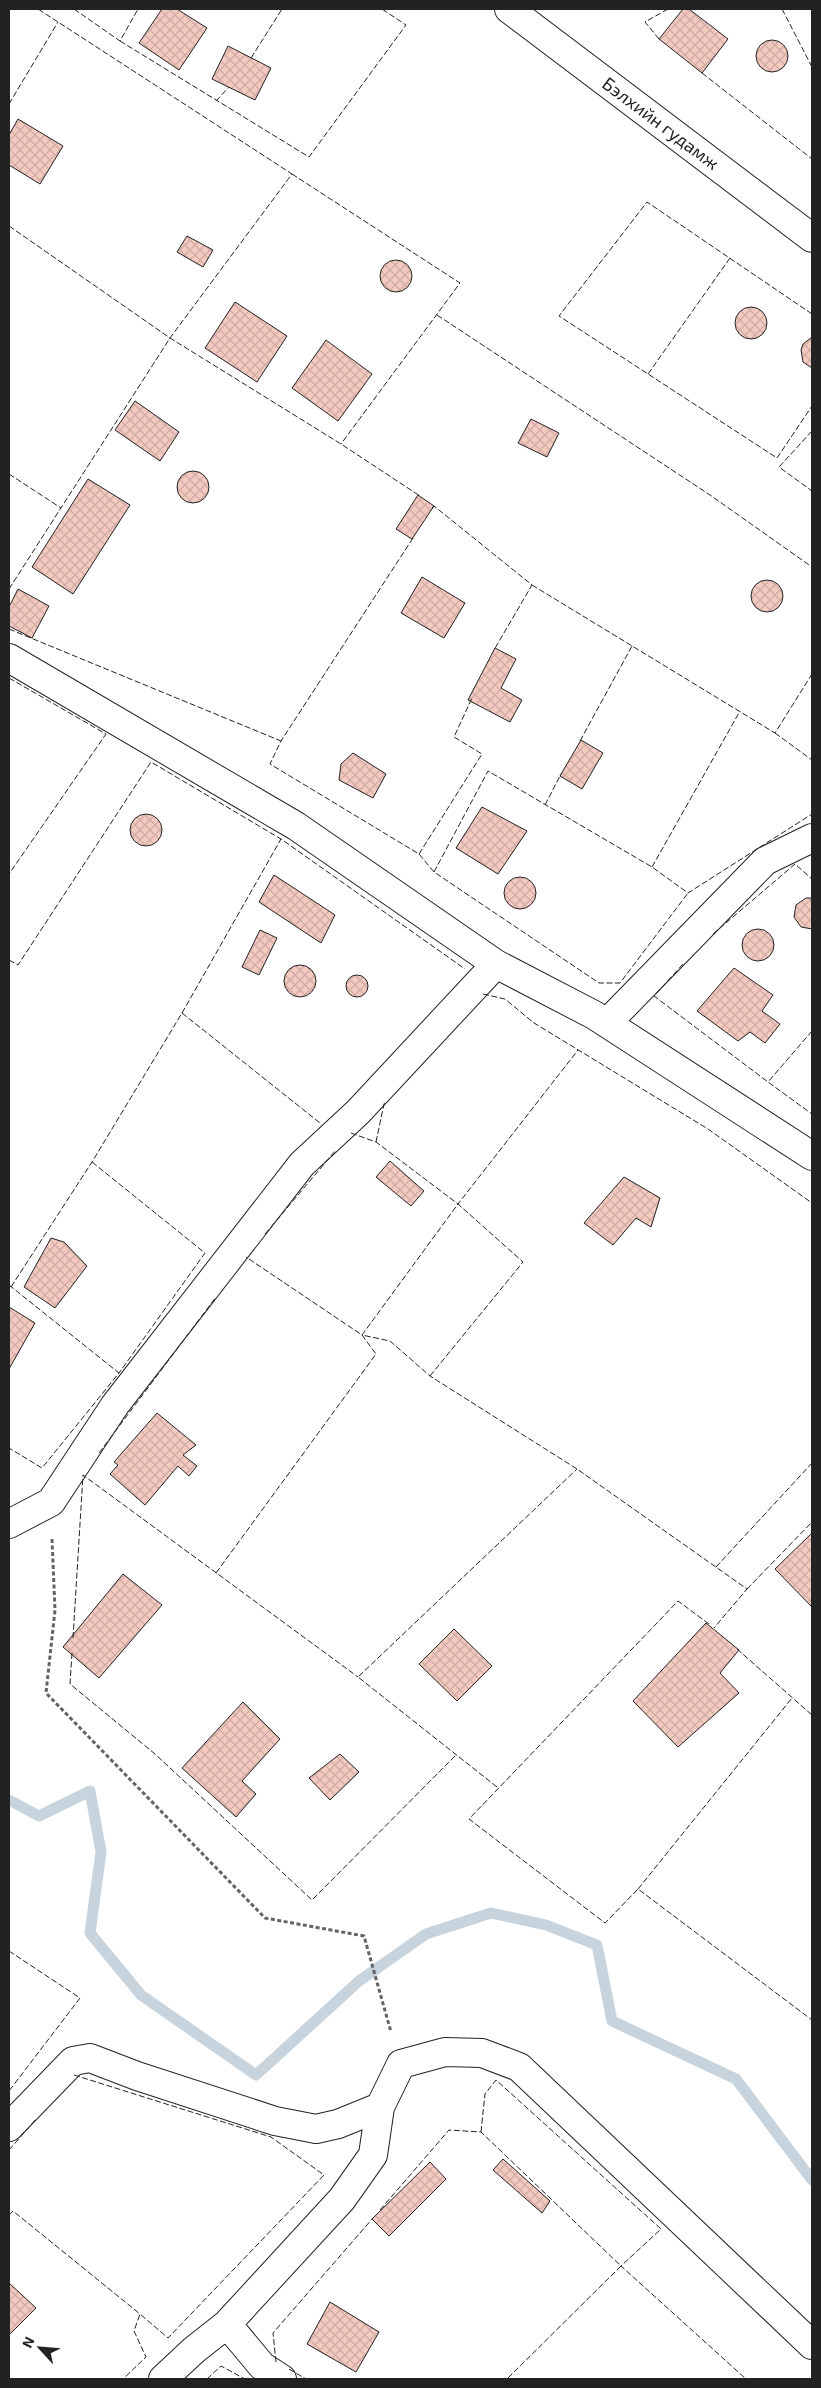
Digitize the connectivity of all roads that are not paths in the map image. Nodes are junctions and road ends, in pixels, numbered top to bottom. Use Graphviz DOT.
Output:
graph roads {
  1 [pos="509,9"];
  2 [pos="812,238"];
  3 [pos="9,658"];
  4 [pos="812,838"];
  5 [pos="496,964"];
  6 [pos="607,1023"];
  7 [pos="812,1156"];
  8 [pos="9,1524"];
  9 [pos="380,2107"];
  10 [pos="9,2127"];
  11 [pos="227,2324"];
  12 [pos="812,2345"];
  13 [pos="163,2379"];
  14 [pos="282,2379"];
  1 -- 2 [label="street, Бэлхийн гудамж"];
  3 -- 5 [label="street"];
  4 -- 6 [label="street"];
  5 -- 6 [label="street"];
  5 -- 8 [label="street"];
  6 -- 7 [label="street"];
  9 -- 10 [label="street"];
  9 -- 11 [label="street"];
  9 -- 12 [label="street"];
  11 -- 13 [label="street"];
  11 -- 14 [label="street"];
}
